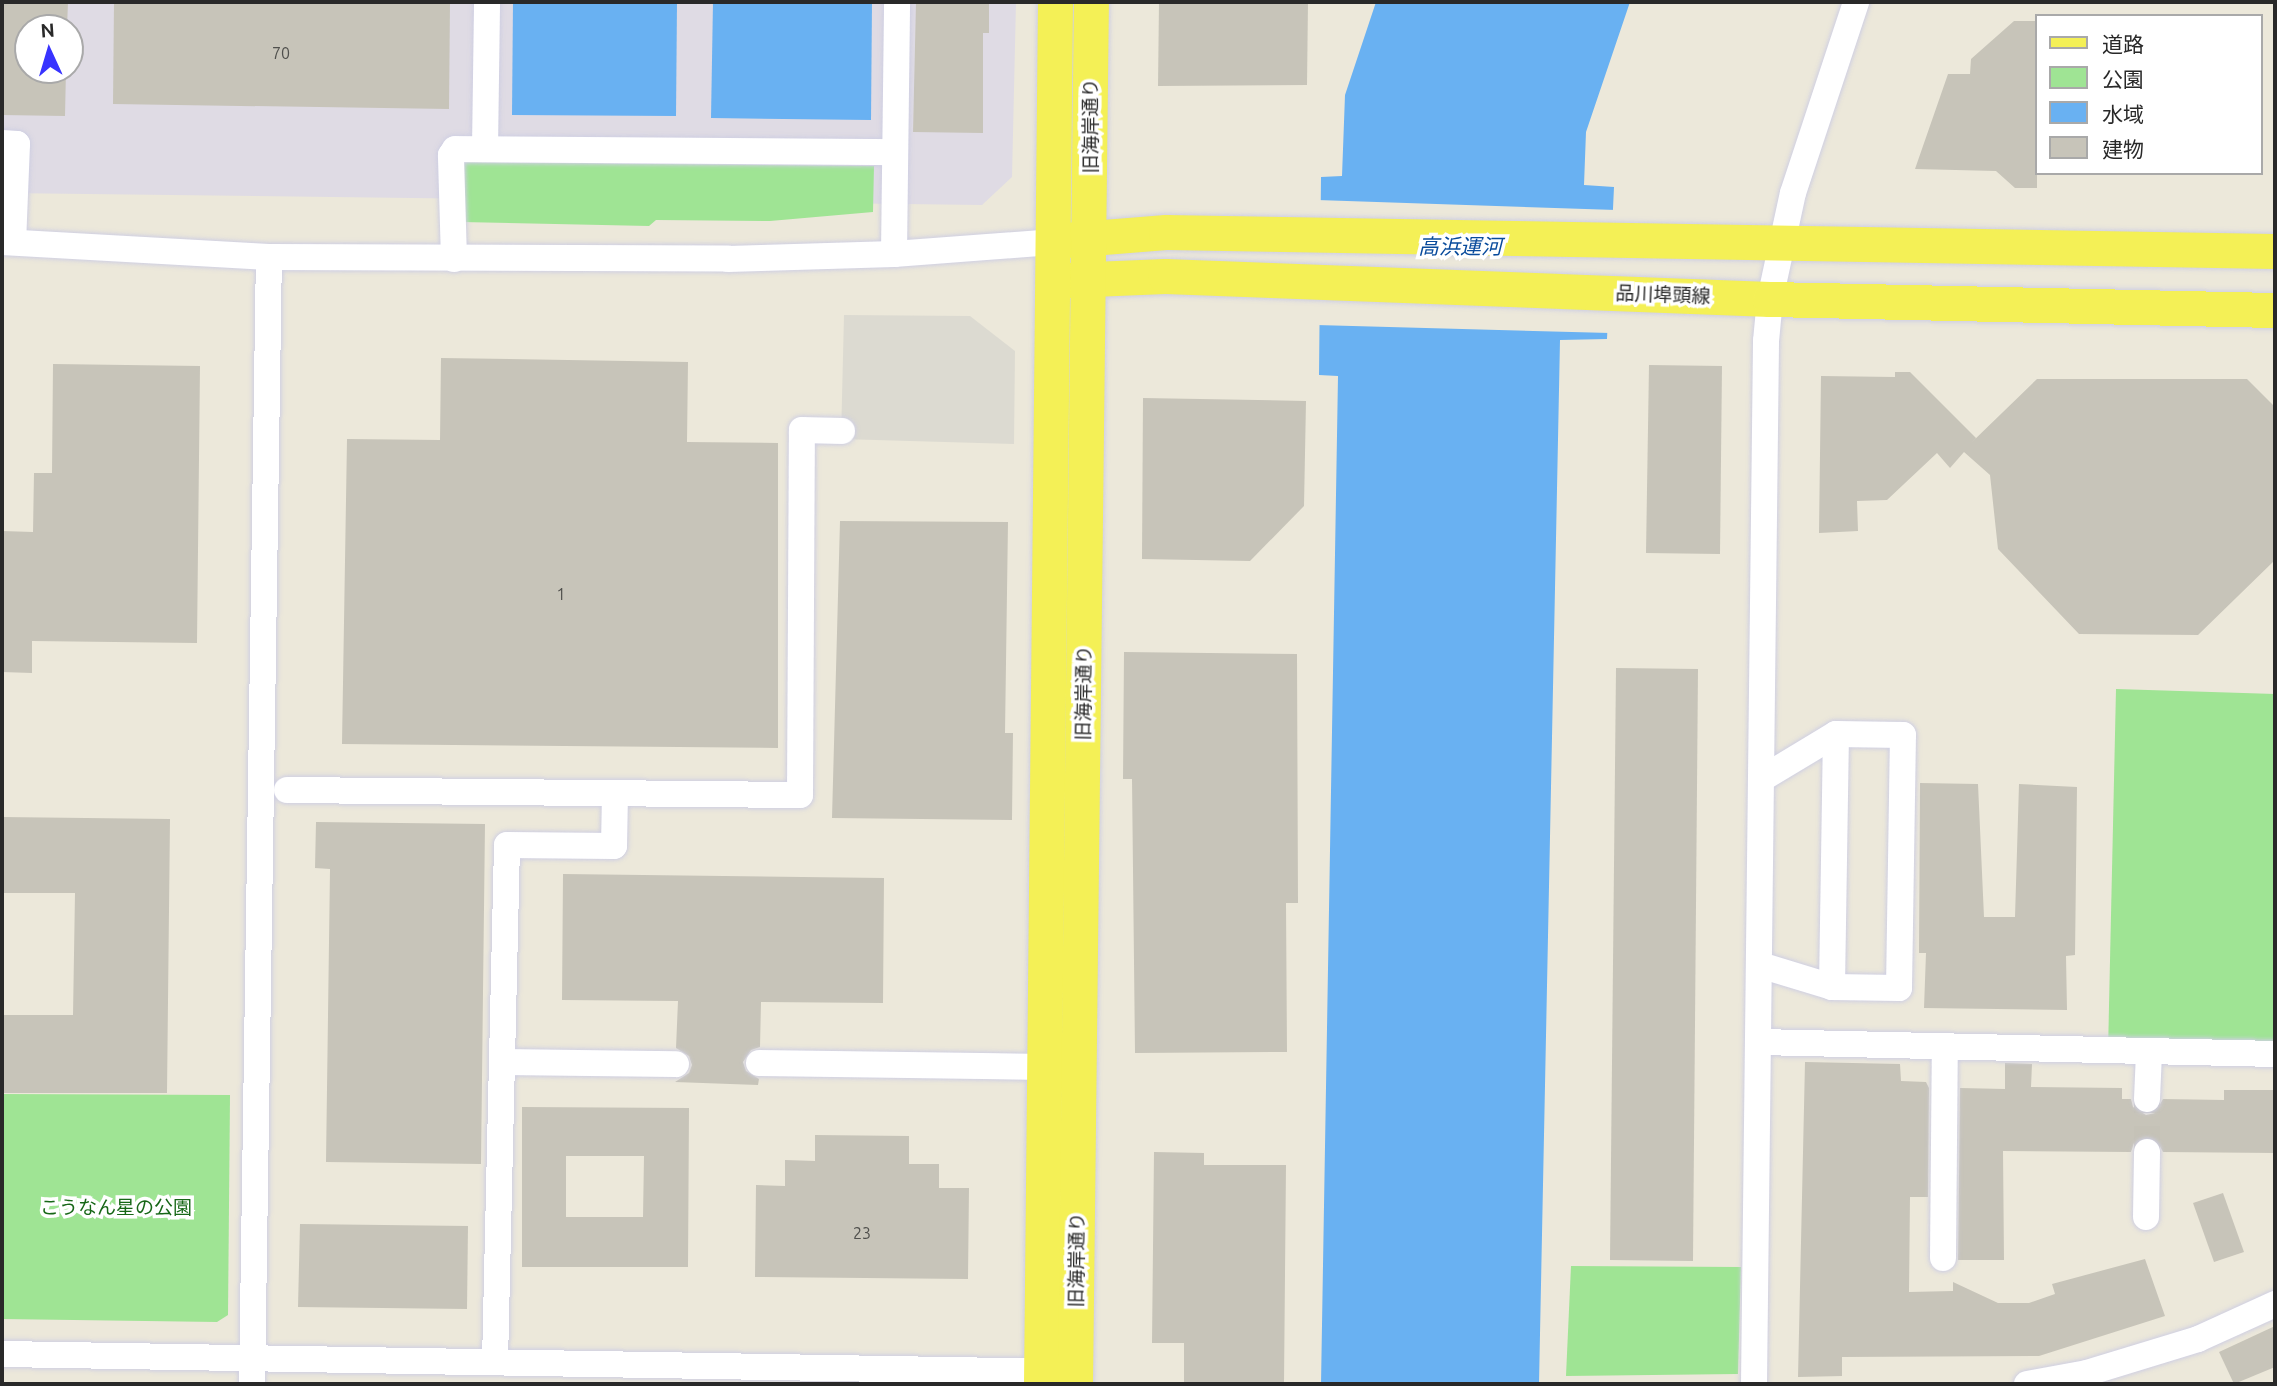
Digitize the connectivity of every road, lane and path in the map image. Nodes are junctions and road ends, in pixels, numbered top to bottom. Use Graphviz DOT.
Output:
graph roads {
  1 [pos="487,2"];
  2 [pos="897,2"];
  3 [pos="1055,2"];
  4 [pos="1091,2"];
  5 [pos="1856,2"];
  6 [pos="2,144"];
  7 [pos="485,149"];
  8 [pos="895,152"];
  9 [pos="1090,238"];
  10 [pos="1052,242"];
  11 [pos="6,243"];
  12 [pos="1780,246"];
  13 [pos="2275,251"];
  14 [pos="894,254"];
  15 [pos="269,257"];
  16 [pos="454,259"];
  17 [pos="1090,279"];
  18 [pos="1052,281"];
  19 [pos="1770,299"];
  20 [pos="2275,310"];
  21 [pos="842,431"];
  22 [pos="1836,734"];
  23 [pos="1763,778"];
  24 [pos="286,790"];
  25 [pos="615,793"];
  26 [pos="1760,965"];
  27 [pos="1832,987"];
  28 [pos="1759,1042"];
  29 [pos="1945,1049"];
  30 [pos="2149,1053"];
  31 [pos="2275,1054"];
  32 [pos="502,1062"];
  33 [pos="759,1063"];
  34 [pos="676,1064"];
  35 [pos="1045,1067"];
  36 [pos="2147,1099"];
  37 [pos="2147,1152"];
  38 [pos="2146,1217"];
  39 [pos="1943,1258"];
  40 [pos="2275,1304"];
  41 [pos="2,1354"];
  42 [pos="254,1357"];
  43 [pos="495,1362"];
  44 [pos="1058,1378"];
  45 [pos="252,1384"];
  46 [pos="1754,1384"];
  47 [pos="2028,1384"];
  1 -- 7 [label="street"];
  2 -- 8 [label="street"];
  3 -- 10 [label="main road, 旧海岸通り"];
  4 -- 9 [label="main road, 旧海岸通り"];
  5 -- 12 [label="street"];
  6 -- 11 [label="street"];
  7 -- 8 [label="street"];
  7 -- 16 [label="street"];
  8 -- 14 [label="street"];
  9 -- 10 [label="main road"];
  9 -- 12 [label="main road"];
  9 -- 17 [label="main road, 旧海岸通り"];
  10 -- 14 [label="street"];
  10 -- 18 [label="main road, 旧海岸通り"];
  11 -- 15 [label="street"];
  12 -- 13 [label="main road"];
  12 -- 19 [label="street"];
  14 -- 16 [label="street"];
  15 -- 16 [label="street"];
  15 -- 42 [label="street"];
  17 -- 18 [label="main road, 品川埠頭線"];
  17 -- 19 [label="main road, 品川埠頭線"];
  17 -- 44 [label="main road, 旧海岸通り"];
  18 -- 35 [label="main road, 旧海岸通り"];
  19 -- 20 [label="main road, 品川埠頭線"];
  19 -- 23 [label="street"];
  21 -- 25 [label="street"];
  22 -- 23 [label="street"];
  22 -- 27 [label="street"];
  22 -- 27 [label="street"];
  23 -- 26 [label="street"];
  24 -- 25 [label="street"];
  25 -- 32 [label="street"];
  26 -- 27 [label="street"];
  26 -- 28 [label="street"];
  28 -- 29 [label="street"];
  28 -- 46 [label="street"];
  29 -- 30 [label="street"];
  29 -- 39 [label="street"];
  30 -- 31 [label="street"];
  30 -- 36 [label="street"];
  32 -- 34 [label="street"];
  32 -- 43 [label="street"];
  33 -- 35 [label="street"];
  35 -- 44 [label="main road, 旧海岸通り"];
  37 -- 38 [label="street"];
  40 -- 47 [label="street"];
  41 -- 42 [label="street"];
  42 -- 43 [label="street"];
  42 -- 45 [label="street"];
  43 -- 44 [label="street"];
}
